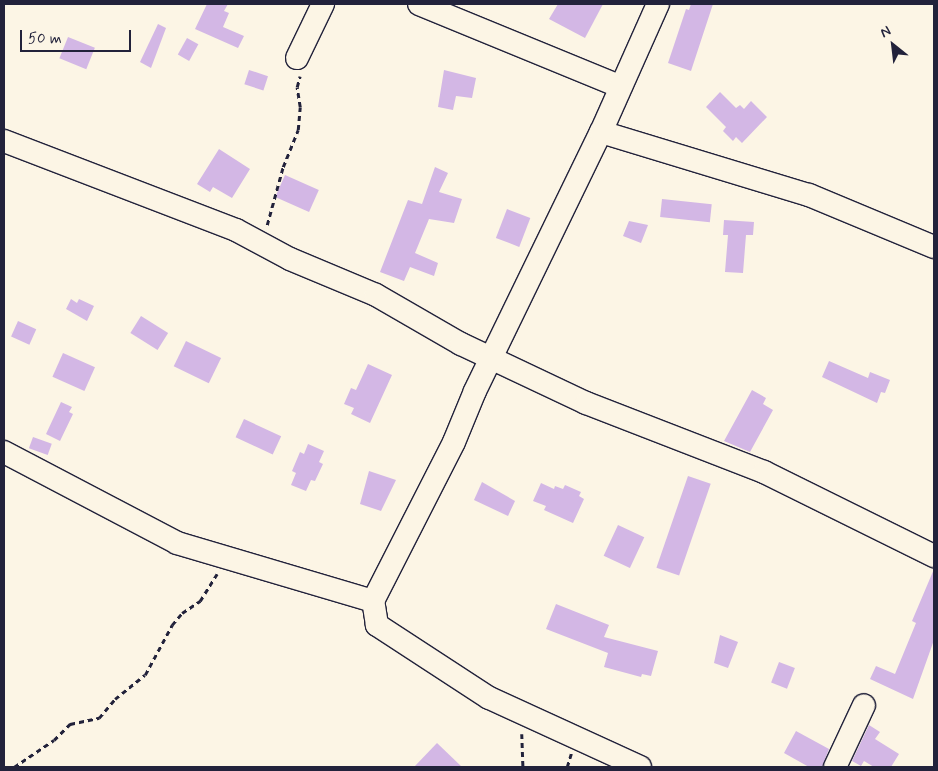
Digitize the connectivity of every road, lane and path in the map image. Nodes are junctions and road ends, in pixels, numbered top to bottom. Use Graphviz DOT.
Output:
graph roads {
  1 [pos="323,4"];
  2 [pos="419,4"];
  3 [pos="658,4"];
  4 [pos="297,58"];
  5 [pos="621,87"];
  6 [pos="601,132"];
  7 [pos="4,141"];
  8 [pos="262,243"];
  9 [pos="934,247"];
  10 [pos="493,357"];
  11 [pos="4,452"];
  12 [pos="934,556"];
  13 [pos="229,559"];
  14 [pos="373,601"];
  15 [pos="864,705"];
  16 [pos="521,713"];
  17 [pos="14,767"];
  18 [pos="523,767"];
  19 [pos="640,767"];
  20 [pos="835,767"];
  1 -- 4 [label="street"];
  2 -- 5 [label="street"];
  3 -- 5 [label="street"];
  4 -- 8 [label="path"];
  5 -- 6 [label="street"];
  6 -- 9 [label="street"];
  6 -- 10 [label="street"];
  7 -- 8 [label="street"];
  8 -- 10 [label="street"];
  10 -- 12 [label="street"];
  10 -- 14 [label="street"];
  11 -- 13 [label="street"];
  13 -- 14 [label="street"];
  13 -- 17 [label="path"];
  14 -- 16 [label="street"];
  15 -- 20 [label="street"];
  16 -- 18 [label="path"];
  16 -- 19 [label="street"];
}
